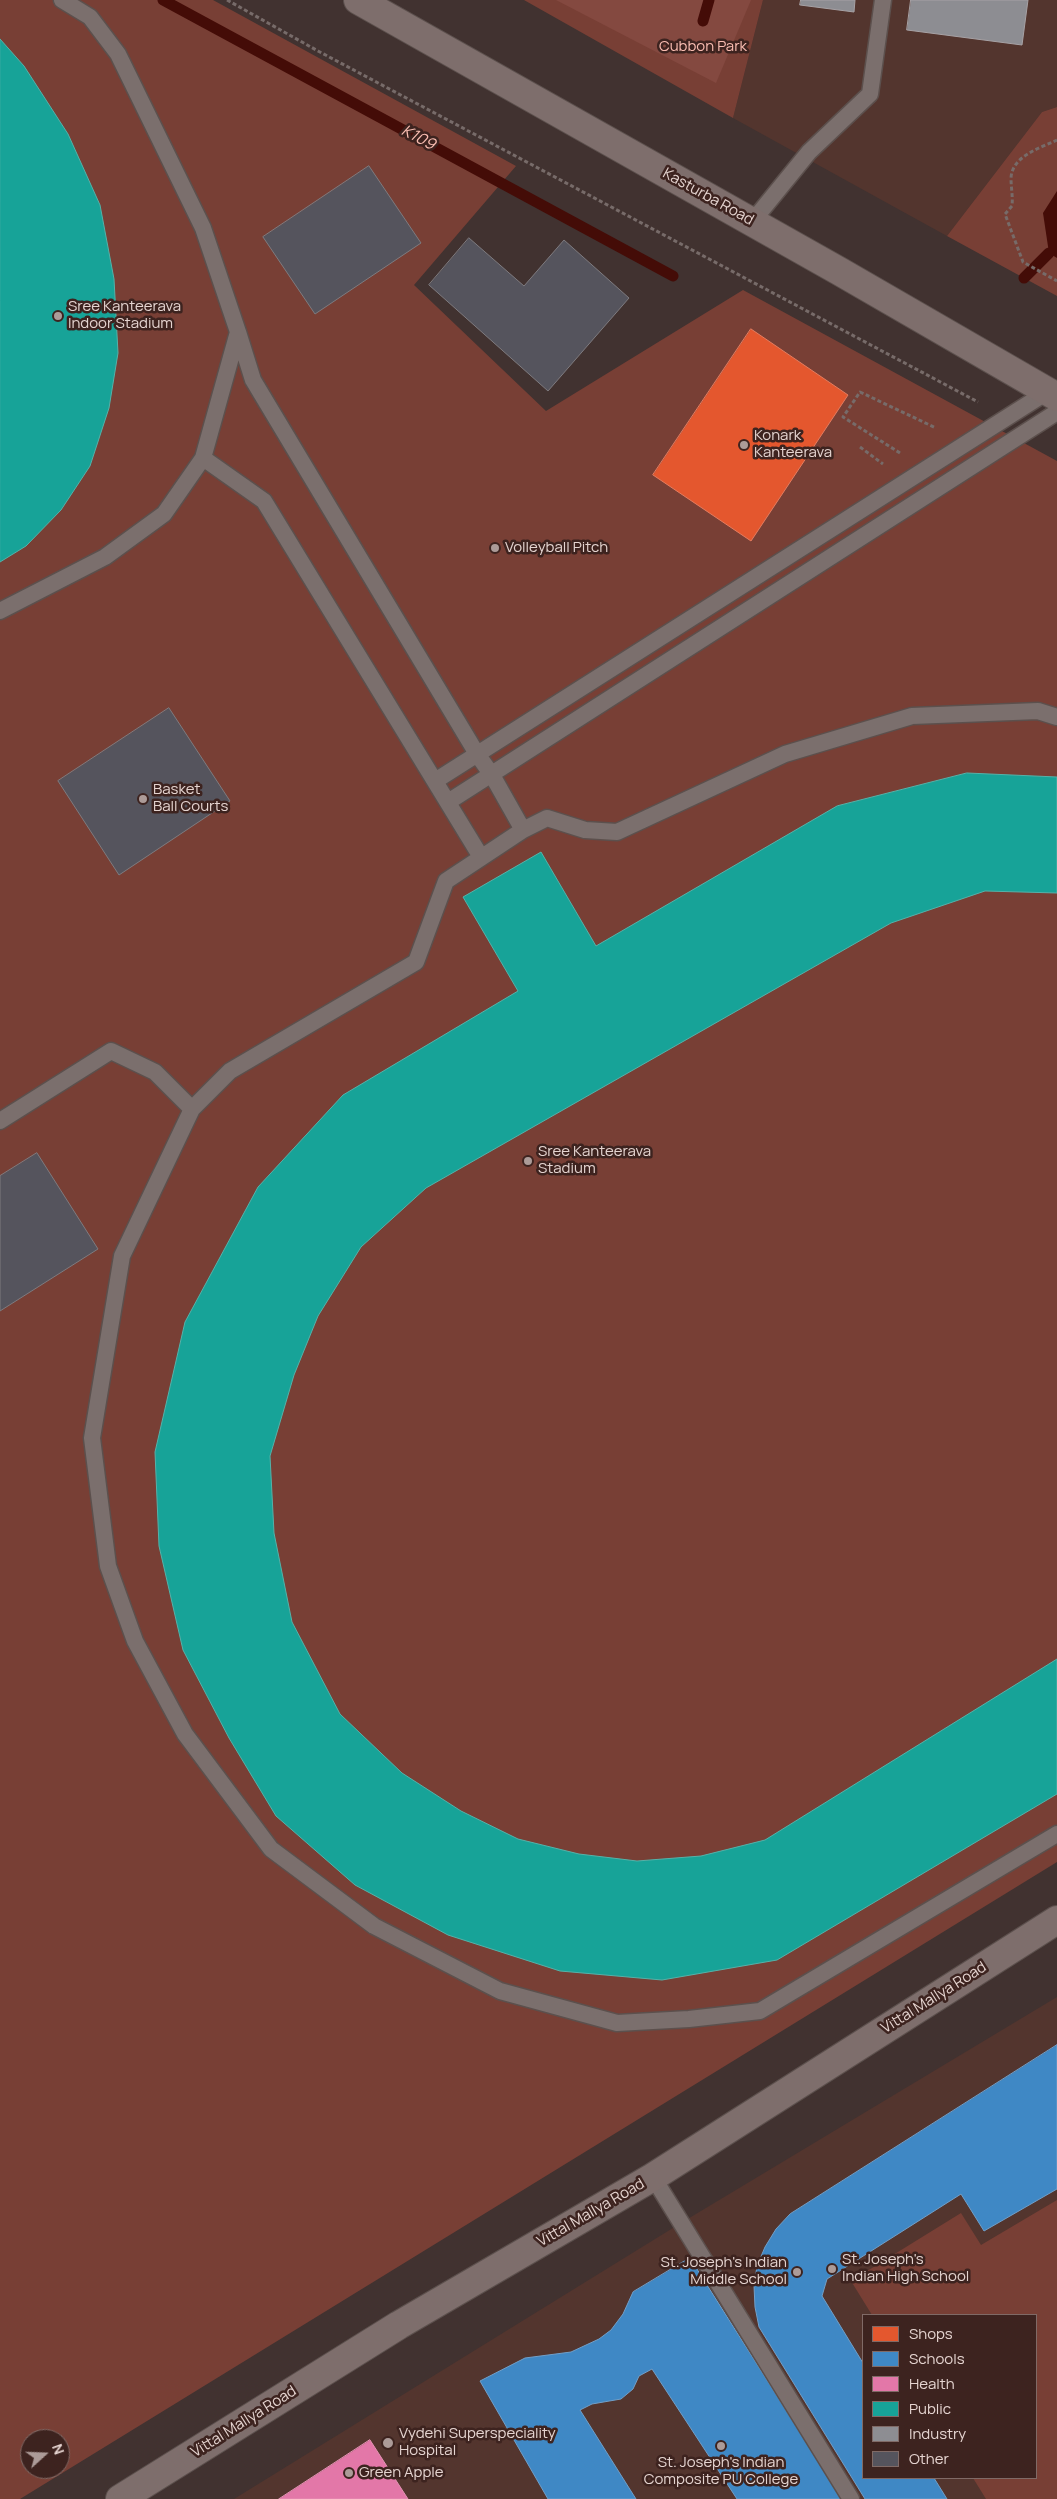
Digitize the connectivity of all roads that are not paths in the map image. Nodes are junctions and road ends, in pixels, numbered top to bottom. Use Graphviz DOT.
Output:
graph roads {
  1 [pos="62,0"];
  2 [pos="358,0"];
  3 [pos="883,0"];
  4 [pos="752,222"];
  5 [pos="238,332"];
  6 [pos="1054,401"];
  7 [pos="204,458"];
  8 [pos="0,611"];
  9 [pos="1057,717"];
  10 [pos="477,754"];
  11 [pos="492,775"];
  12 [pos="435,781"];
  13 [pos="448,802"];
  14 [pos="523,830"];
  15 [pos="481,858"];
  16 [pos="192,1109"];
  17 [pos="0,1121"];
  18 [pos="1057,1834"];
  19 [pos="1057,1920"];
  20 [pos="653,2177"];
  21 [pos="120,2499"];
  22 [pos="850,2499"];
  1 -- 5 [label="lane"];
  2 -- 4 [label="main road, Kasturba Road"];
  3 -- 4 [label="lane"];
  4 -- 6 [label="main road, Kasturba Road"];
  5 -- 7 [label="lane"];
  5 -- 10 [label="lane"];
  6 -- 10 [label="lane"];
  6 -- 11 [label="lane"];
  7 -- 8 [label="lane"];
  7 -- 12 [label="lane"];
  9 -- 14 [label="lane"];
  10 -- 11 [label="lane"];
  10 -- 12 [label="lane"];
  11 -- 13 [label="lane"];
  11 -- 14 [label="lane"];
  12 -- 13 [label="lane"];
  13 -- 15 [label="lane"];
  14 -- 15 [label="lane"];
  15 -- 16 [label="lane"];
  16 -- 17 [label="lane"];
  16 -- 18 [label="lane"];
  19 -- 20 [label="main road, Vittal Mallya Road"];
  20 -- 21 [label="main road, Vittal Mallya Road"];
  20 -- 22 [label="lane"];
}
